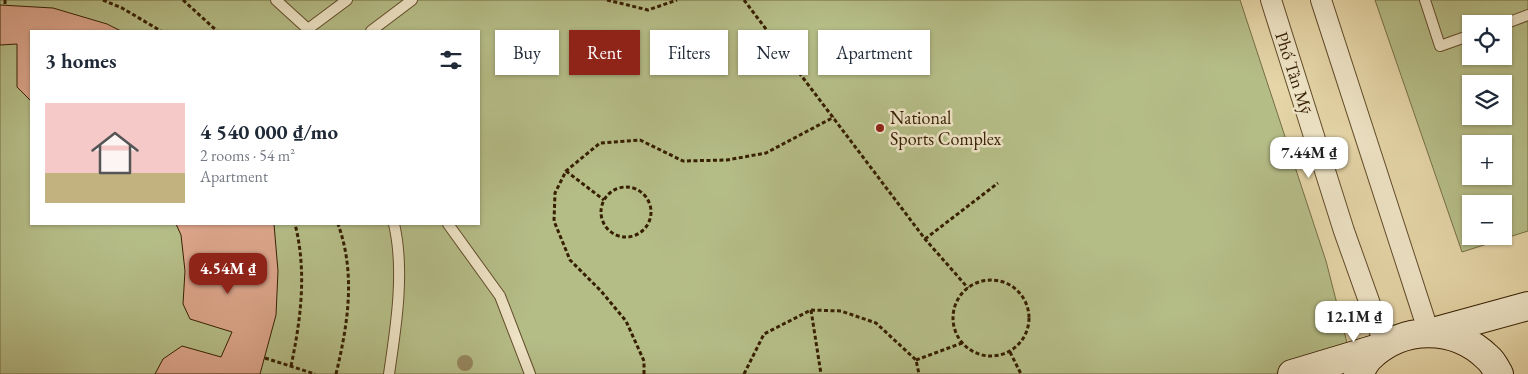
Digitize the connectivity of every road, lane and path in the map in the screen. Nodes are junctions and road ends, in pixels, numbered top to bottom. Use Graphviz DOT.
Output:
graph roads {
  1 [pos="5,0"];
  2 [pos="103,0"];
  3 [pos="183,0"];
  4 [pos="276,0"];
  5 [pos="347,0"];
  6 [pos="412,0"];
  7 [pos="607,0"];
  8 [pos="677,0"];
  9 [pos="744,0"];
  10 [pos="1271,0"];
  11 [pos="1321,0"];
  12 [pos="1425,0"];
  13 [pos="5,5"];
  14 [pos="1528,15"];
  15 [pos="1512,21"];
  16 [pos="159,30"];
  17 [pos="216,30"];
  18 [pos="309,30"];
  19 [pos="372,30"];
  20 [pos="1462,38"];
  21 [pos="834,117"];
  22 [pos="566,171"];
  23 [pos="998,183"];
  24 [pos="604,200"];
  25 [pos="294,225"];
  26 [pos="338,225"];
  27 [pos="394,225"];
  28 [pos="449,225"];
  29 [pos="925,239"];
  30 [pos="968,288"];
  31 [pos="1528,306"];
  32 [pos="811,310"];
  33 [pos="1429,333"];
  34 [pos="962,343"];
  35 [pos="1385,346"];
  36 [pos="1010,352"];
  37 [pos="265,358"];
  38 [pos="916,360"];
  39 [pos="291,366"];
  40 [pos="315,374"];
  41 [pos="336,374"];
  42 [pos="389,374"];
  43 [pos="530,374"];
  44 [pos="644,374"];
  45 [pos="744,374"];
  46 [pos="821,374"];
  47 [pos="919,374"];
  48 [pos="1021,374"];
  49 [pos="1292,374"];
  50 [pos="1358,374"];
  51 [pos="1499,374"];
  1 -- 13 [label="path"];
  2 -- 16 [label="path"];
  3 -- 17 [label="path"];
  4 -- 18 [label="lane"];
  5 -- 18 [label="lane"];
  6 -- 19 [label="lane"];
  7 -- 8 [label="path"];
  9 -- 21 [label="path"];
  10 -- 35 [label="street, Phố Tân Mỹ"];
  11 -- 33 [label="street"];
  12 -- 20 [label="lane"];
  14 -- 15 [label="lane"];
  21 -- 22 [label="path"];
  21 -- 29 [label="path"];
  22 -- 24 [label="path"];
  22 -- 44 [label="path"];
  23 -- 29 [label="path"];
  24 -- 24 [label="path"];
  25 -- 39 [label="path"];
  26 -- 41 [label="path"];
  27 -- 42 [label="lane"];
  28 -- 43 [label="lane"];
  29 -- 30 [label="path"];
  30 -- 34 [label="path"];
  30 -- 36 [label="path"];
  31 -- 33 [label="main road"];
  32 -- 38 [label="path"];
  32 -- 45 [label="path"];
  32 -- 46 [label="path"];
  33 -- 35 [label="main road"];
  33 -- 51 [label="main road"];
  34 -- 36 [label="path"];
  34 -- 38 [label="path"];
  35 -- 49 [label="main road"];
  35 -- 50 [label="main road"];
  36 -- 48 [label="path"];
  37 -- 39 [label="path"];
  38 -- 47 [label="path"];
  39 -- 40 [label="path"];
}
